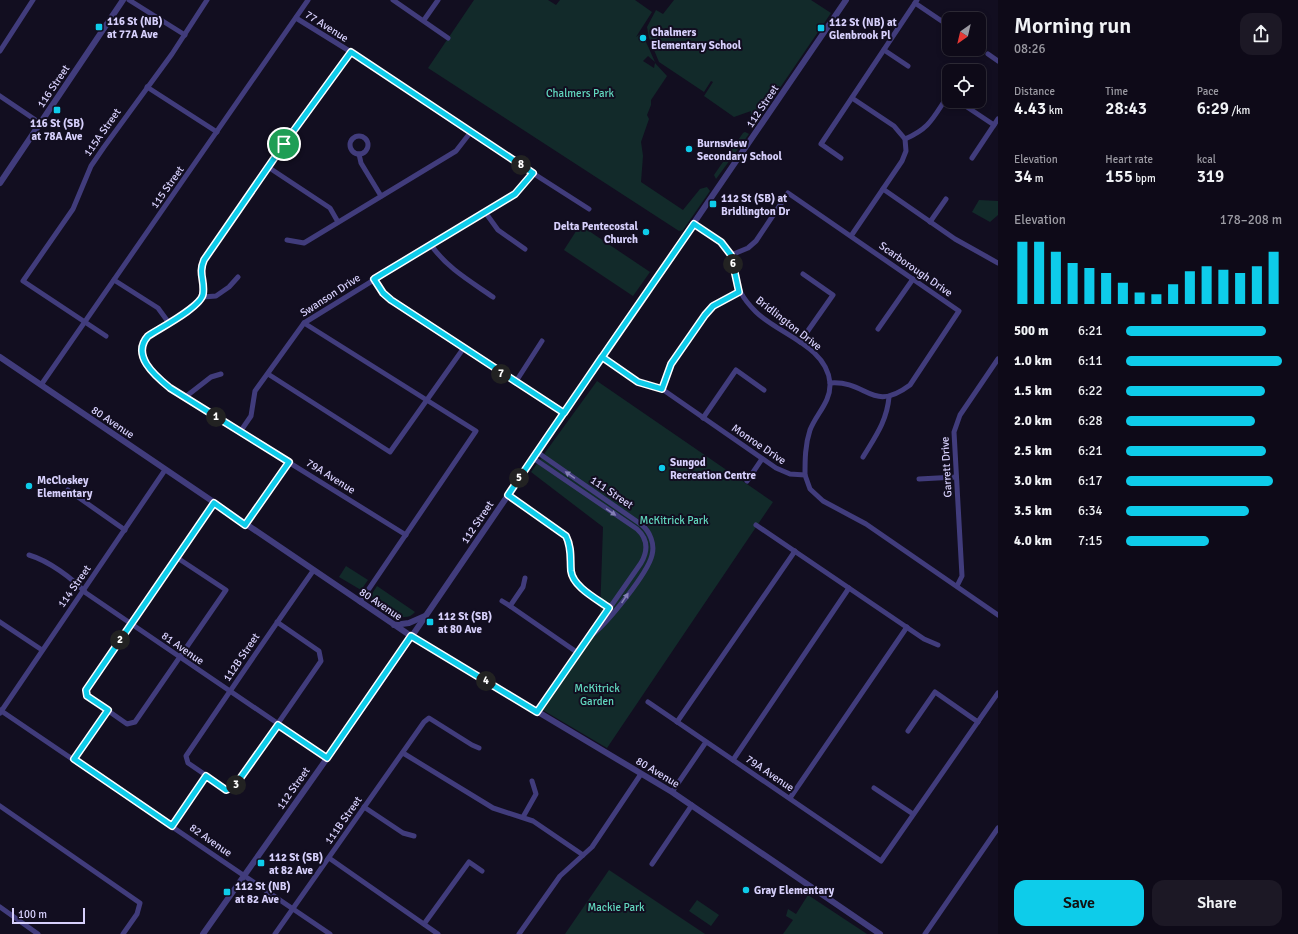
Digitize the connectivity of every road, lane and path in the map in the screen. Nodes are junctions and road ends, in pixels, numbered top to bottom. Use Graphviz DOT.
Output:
graph roads {
  1 [pos="33,0"];
  2 [pos="123,0"];
  3 [pos="129,0"];
  4 [pos="207,0"];
  5 [pos="308,0"];
  6 [pos="393,0"];
  7 [pos="438,0"];
  8 [pos="846,0"];
  9 [pos="916,2"];
  10 [pos="296,18"];
  11 [pos="424,20"];
  12 [pos="942,21"];
  13 [pos="185,35"];
  14 [pos="448,38"];
  15 [pos="884,50"];
  16 [pos="0,51"];
  17 [pos="351,52"];
  18 [pos="988,54"];
  19 [pos="998,61"];
  20 [pos="908,66"];
  21 [pos="147,87"];
  22 [pos="0,96"];
  23 [pos="852,98"];
  24 [pos="942,104"];
  25 [pos="968,108"];
  26 [pos="998,119"];
  27 [pos="40,123"];
  28 [pos="994,125"];
  29 [pos="217,132"];
  30 [pos="470,133"];
  31 [pos="905,139"];
  32 [pos="359,154"];
  33 [pos="841,158"];
  34 [pos="972,158"];
  35 [pos="268,167"];
  36 [pos="533,173"];
  37 [pos="0,183"];
  38 [pos="883,189"];
  39 [pos="381,196"];
  40 [pos="946,199"];
  41 [pos="589,209"];
  42 [pos="485,212"];
  43 [pos="338,222"];
  44 [pos="930,222"];
  45 [pos="694,224"];
  46 [pos="851,236"];
  47 [pos="287,240"];
  48 [pos="431,245"];
  49 [pos="525,249"];
  50 [pos="731,255"];
  51 [pos="998,263"];
  52 [pos="803,274"];
  53 [pos="238,277"];
  54 [pos="374,279"];
  55 [pos="913,279"];
  56 [pos="114,280"];
  57 [pos="739,292"];
  58 [pos="203,297"];
  59 [pos="493,297"];
  60 [pos="85,322"];
  61 [pos="169,322"];
  62 [pos="304,323"];
  63 [pos="878,329"];
  64 [pos="106,336"];
  65 [pos="542,341"];
  66 [pos="800,342"];
  67 [pos="463,349"];
  68 [pos="0,357"];
  69 [pos="602,357"];
  70 [pos="998,359"];
  71 [pos="222,374"];
  72 [pos="268,374"];
  73 [pos="515,383"];
  74 [pos="830,383"];
  75 [pos="42,385"];
  76 [pos="662,389"];
  77 [pos="764,390"];
  78 [pos="889,397"];
  79 [pos="184,398"];
  80 [pos="427,401"];
  81 [pos="564,413"];
  82 [pos="703,418"];
  83 [pos="240,432"];
  84 [pos="537,452"];
  85 [pos="863,457"];
  86 [pos="533,458"];
  87 [pos="762,459"];
  88 [pos="289,462"];
  89 [pos="165,470"];
  90 [pos="805,475"];
  91 [pos="956,477"];
  92 [pos="919,479"];
  93 [pos="747,481"];
  94 [pos="68,490"];
  95 [pos="508,495"];
  96 [pos="214,503"];
  97 [pos="245,525"];
  98 [pos="756,525"];
  99 [pos="125,530"];
  100 [pos="406,535"];
  101 [pos="795,552"];
  102 [pos="29,555"];
  103 [pos="176,557"];
  104 [pos="313,571"];
  105 [pos="525,578"];
  106 [pos="957,586"];
  107 [pos="849,588"];
  108 [pos="83,590"];
  109 [pos="502,601"];
  110 [pos="360,602"];
  111 [pos="510,606"];
  112 [pos="609,608"];
  113 [pos="998,614"];
  114 [pos="425,616"];
  115 [pos="0,622"];
  116 [pos="277,622"];
  117 [pos="131,624"];
  118 [pos="394,625"];
  119 [pos="907,627"];
  120 [pos="411,636"];
  121 [pos="589,637"];
  122 [pos="938,645"];
  123 [pos="42,650"];
  124 [pos="578,653"];
  125 [pos="180,658"];
  126 [pos="229,692"];
  127 [pos="998,693"];
  128 [pos="648,702"];
  129 [pos="108,710"];
  130 [pos="0,711"];
  131 [pos="537,712"];
  132 [pos="677,722"];
  133 [pos="978,722"];
  134 [pos="278,725"];
  135 [pos="908,731"];
  136 [pos="706,742"];
  137 [pos="479,748"];
  138 [pos="403,753"];
  139 [pos="327,758"];
  140 [pos="74,759"];
  141 [pos="733,760"];
  142 [pos="641,774"];
  143 [pos="206,776"];
  144 [pos="532,781"];
  145 [pos="874,788"];
  146 [pos="672,792"];
  147 [pos="790,798"];
  148 [pos="0,806"];
  149 [pos="692,806"];
  150 [pos="364,807"];
  151 [pos="913,814"];
  152 [pos="523,817"];
  153 [pos="172,826"];
  154 [pos="998,828"];
  155 [pos="414,836"];
  156 [pos="583,855"];
  157 [pos="329,858"];
  158 [pos="652,864"];
  159 [pos="482,871"];
  160 [pos="244,876"];
  161 [pos="0,907"];
  162 [pos="293,909"];
  163 [pos="424,924"];
  164 [pos="38,934"];
  165 [pos="123,934"];
  166 [pos="203,934"];
  167 [pos="275,934"];
  168 [pos="330,934"];
  169 [pos="438,934"];
  170 [pos="519,934"];
  171 [pos="880,934"];
  172 [pos="925,934"];
  1 -- 16 [label="street"];
  2 -- 27 [label="street, 116 Street"];
  3 -- 13 [label="street"];
  4 -- 13 [label="street, 115A Street"];
  5 -- 10 [label="street, 115 Street"];
  6 -- 11 [label="street"];
  7 -- 11 [label="street"];
  8 -- 45 [label="street, 112 Street"];
  9 -- 12 [label="street"];
  9 -- 15 [label="street"];
  10 -- 17 [label="street, 77 Avenue"];
  10 -- 29 [label="street, 115 Street"];
  11 -- 14 [label="street"];
  13 -- 21 [label="street, 115A Street"];
  15 -- 20 [label="street"];
  15 -- 23 [label="street"];
  17 -- 30 [label="street, 77 Avenue"];
  17 -- 35 [label="street"];
  18 -- 19 [label="street"];
  21 -- 29 [label="street"];
  21 -- 60 [label="street, 115A Street"];
  22 -- 27 [label="street"];
  23 -- 31 [label="street"];
  23 -- 33 [label="street"];
  24 -- 31 [label="street"];
  25 -- 28 [label="street"];
  26 -- 28 [label="street"];
  27 -- 37 [label="street, 116 Street"];
  28 -- 34 [label="street"];
  29 -- 56 [label="street, 115 Street"];
  30 -- 36 [label="street, 77 Avenue"];
  30 -- 39 [label="street"];
  31 -- 38 [label="street"];
  32 -- 39 [label="street"];
  35 -- 43 [label="street"];
  35 -- 58 [label="street"];
  36 -- 41 [label="street, 77 Avenue"];
  36 -- 42 [label="street, Swanson Drive"];
  38 -- 44 [label="street"];
  38 -- 46 [label="street"];
  39 -- 43 [label="street"];
  40 -- 44 [label="street"];
  42 -- 48 [label="street, Swanson Drive"];
  42 -- 49 [label="street"];
  43 -- 47 [label="street"];
  44 -- 51 [label="street"];
  45 -- 50 [label="street, Bridlington Drive"];
  45 -- 69 [label="street, 112 Street"];
  46 -- 50 [label="street, Scarborough Drive"];
  46 -- 55 [label="street, Scarborough Drive"];
  48 -- 54 [label="street, Swanson Drive"];
  48 -- 59 [label="street"];
  50 -- 57 [label="street, Bridlington Drive"];
  52 -- 66 [label="street"];
  53 -- 58 [label="street"];
  54 -- 62 [label="street, Swanson Drive"];
  54 -- 67 [label="street"];
  55 -- 63 [label="street"];
  55 -- 78 [label="street, Scarborough Drive"];
  56 -- 60 [label="street, 115 Street"];
  56 -- 61 [label="street"];
  57 -- 66 [label="street, Bridlington Drive"];
  57 -- 76 [label="street"];
  58 -- 61 [label="street"];
  60 -- 64 [label="street"];
  60 -- 75 [label="street, 115 Street"];
  61 -- 79 [label="street, 79A Avenue"];
  62 -- 72 [label="street, Swanson Drive"];
  62 -- 80 [label="street"];
  65 -- 73 [label="street"];
  66 -- 74 [label="street, Bridlington Drive"];
  67 -- 73 [label="street"];
  67 -- 80 [label="street"];
  68 -- 75 [label="street, 80 Avenue"];
  69 -- 76 [label="street, Monroe Drive"];
  69 -- 81 [label="street, 112 Street"];
  70 -- 91 [label="street, Garrett Drive"];
  71 -- 79 [label="street"];
  72 -- 80 [label="street"];
  72 -- 83 [label="street, Swanson Drive"];
  73 -- 81 [label="street"];
  74 -- 78 [label="street"];
  74 -- 90 [label="street"];
  75 -- 89 [label="street, 80 Avenue"];
  76 -- 82 [label="street, Monroe Drive"];
  77 -- 82 [label="street"];
  78 -- 85 [label="street"];
  79 -- 83 [label="street, 79A Avenue"];
  80 -- 100 [label="street"];
  81 -- 84 [label="street, 112 Street"];
  82 -- 87 [label="street, Monroe Drive"];
  83 -- 88 [label="street, 79A Avenue"];
  84 -- 86 [label="street, 112 Street"];
  121 -- 84 [label="street, 111 Street, one-way"];
  86 -- 95 [label="street, 112 Street"];
  86 -- 112 [label="street, 111 Street, one-way"];
  87 -- 90 [label="street, Monroe Drive"];
  87 -- 93 [label="street"];
  88 -- 97 [label="street"];
  88 -- 100 [label="street, 79A Avenue"];
  89 -- 96 [label="street, 80 Avenue"];
  89 -- 99 [label="street, 114 Street"];
  90 -- 106 [label="street"];
  91 -- 92 [label="street"];
  91 -- 106 [label="street, Garrett Drive"];
  94 -- 99 [label="street"];
  95 -- 112 [label="street"];
  95 -- 114 [label="street, 112 Street"];
  96 -- 97 [label="street, 80 Avenue"];
  96 -- 103 [label="street"];
  97 -- 104 [label="street, 80 Avenue"];
  98 -- 101 [label="street"];
  99 -- 108 [label="street, 114 Street"];
  100 -- 110 [label="street"];
  101 -- 107 [label="street"];
  101 -- 132 [label="street"];
  102 -- 108 [label="street, 81 Avenue"];
  103 -- 117 [label="street"];
  103 -- 125 [label="street"];
  104 -- 110 [label="street, 80 Avenue"];
  104 -- 116 [label="street, 112B Street"];
  105 -- 111 [label="street"];
  106 -- 113 [label="street"];
  107 -- 119 [label="street"];
  107 -- 141 [label="street"];
  108 -- 117 [label="street, 81 Avenue"];
  108 -- 123 [label="street, 114 Street"];
  109 -- 111 [label="street"];
  110 -- 118 [label="street, 80 Avenue"];
  111 -- 124 [label="street"];
  112 -- 121 [label="street, 111 Street"];
  114 -- 118 [label="street"];
  114 -- 120 [label="street, 112 Street"];
  115 -- 123 [label="street"];
  116 -- 126 [label="street, 112B Street"];
  116 -- 134 [label="street"];
  117 -- 125 [label="street, 81 Avenue"];
  117 -- 129 [label="street"];
  118 -- 120 [label="street, 80 Avenue"];
  119 -- 122 [label="street"];
  119 -- 147 [label="street"];
  120 -- 131 [label="street, 80 Avenue"];
  120 -- 139 [label="street, 112 Street"];
  121 -- 124 [label="street, 111 Street"];
  123 -- 130 [label="street, 114 Street"];
  124 -- 131 [label="street, 111 Street"];
  125 -- 126 [label="street, 81 Avenue"];
  125 -- 129 [label="street"];
  126 -- 134 [label="street, 81 Avenue"];
  126 -- 143 [label="street, 112B Street"];
  127 -- 133 [label="street"];
  128 -- 132 [label="street, 79A Avenue"];
  129 -- 140 [label="street"];
  130 -- 140 [label="street, 82 Avenue"];
  131 -- 142 [label="street, 80 Avenue"];
  132 -- 136 [label="street, 79A Avenue"];
  133 -- 135 [label="street"];
  133 -- 151 [label="street"];
  134 -- 139 [label="street, 81 Avenue"];
  134 -- 143 [label="street"];
  136 -- 141 [label="street, 79A Avenue"];
  136 -- 146 [label="street"];
  137 -- 138 [label="street, 111B Street"];
  138 -- 150 [label="street, 111B Street"];
  138 -- 152 [label="street"];
  139 -- 160 [label="street, 112 Street"];
  140 -- 153 [label="street, 82 Avenue"];
  141 -- 147 [label="street, 79A Avenue"];
  142 -- 146 [label="street, 80 Avenue"];
  142 -- 156 [label="street"];
  143 -- 153 [label="street"];
  144 -- 152 [label="street"];
  145 -- 151 [label="street"];
  146 -- 149 [label="street, 80 Avenue"];
  147 -- 151 [label="street, 79A Avenue"];
  148 -- 165 [label="street"];
  149 -- 158 [label="street"];
  149 -- 171 [label="street, 80 Avenue"];
  150 -- 155 [label="street"];
  150 -- 157 [label="street, 111B Street"];
  152 -- 156 [label="street"];
  153 -- 160 [label="street, 82 Avenue"];
  154 -- 172 [label="street"];
  156 -- 170 [label="street"];
  157 -- 162 [label="street, 111B Street"];
  157 -- 163 [label="street"];
  159 -- 163 [label="street"];
  160 -- 162 [label="street, 82 Avenue"];
  160 -- 166 [label="street, 112 Street"];
  161 -- 164 [label="street"];
  162 -- 167 [label="street, 111B Street"];
  162 -- 168 [label="street, 82 Avenue"];
  163 -- 169 [label="street"];
}
